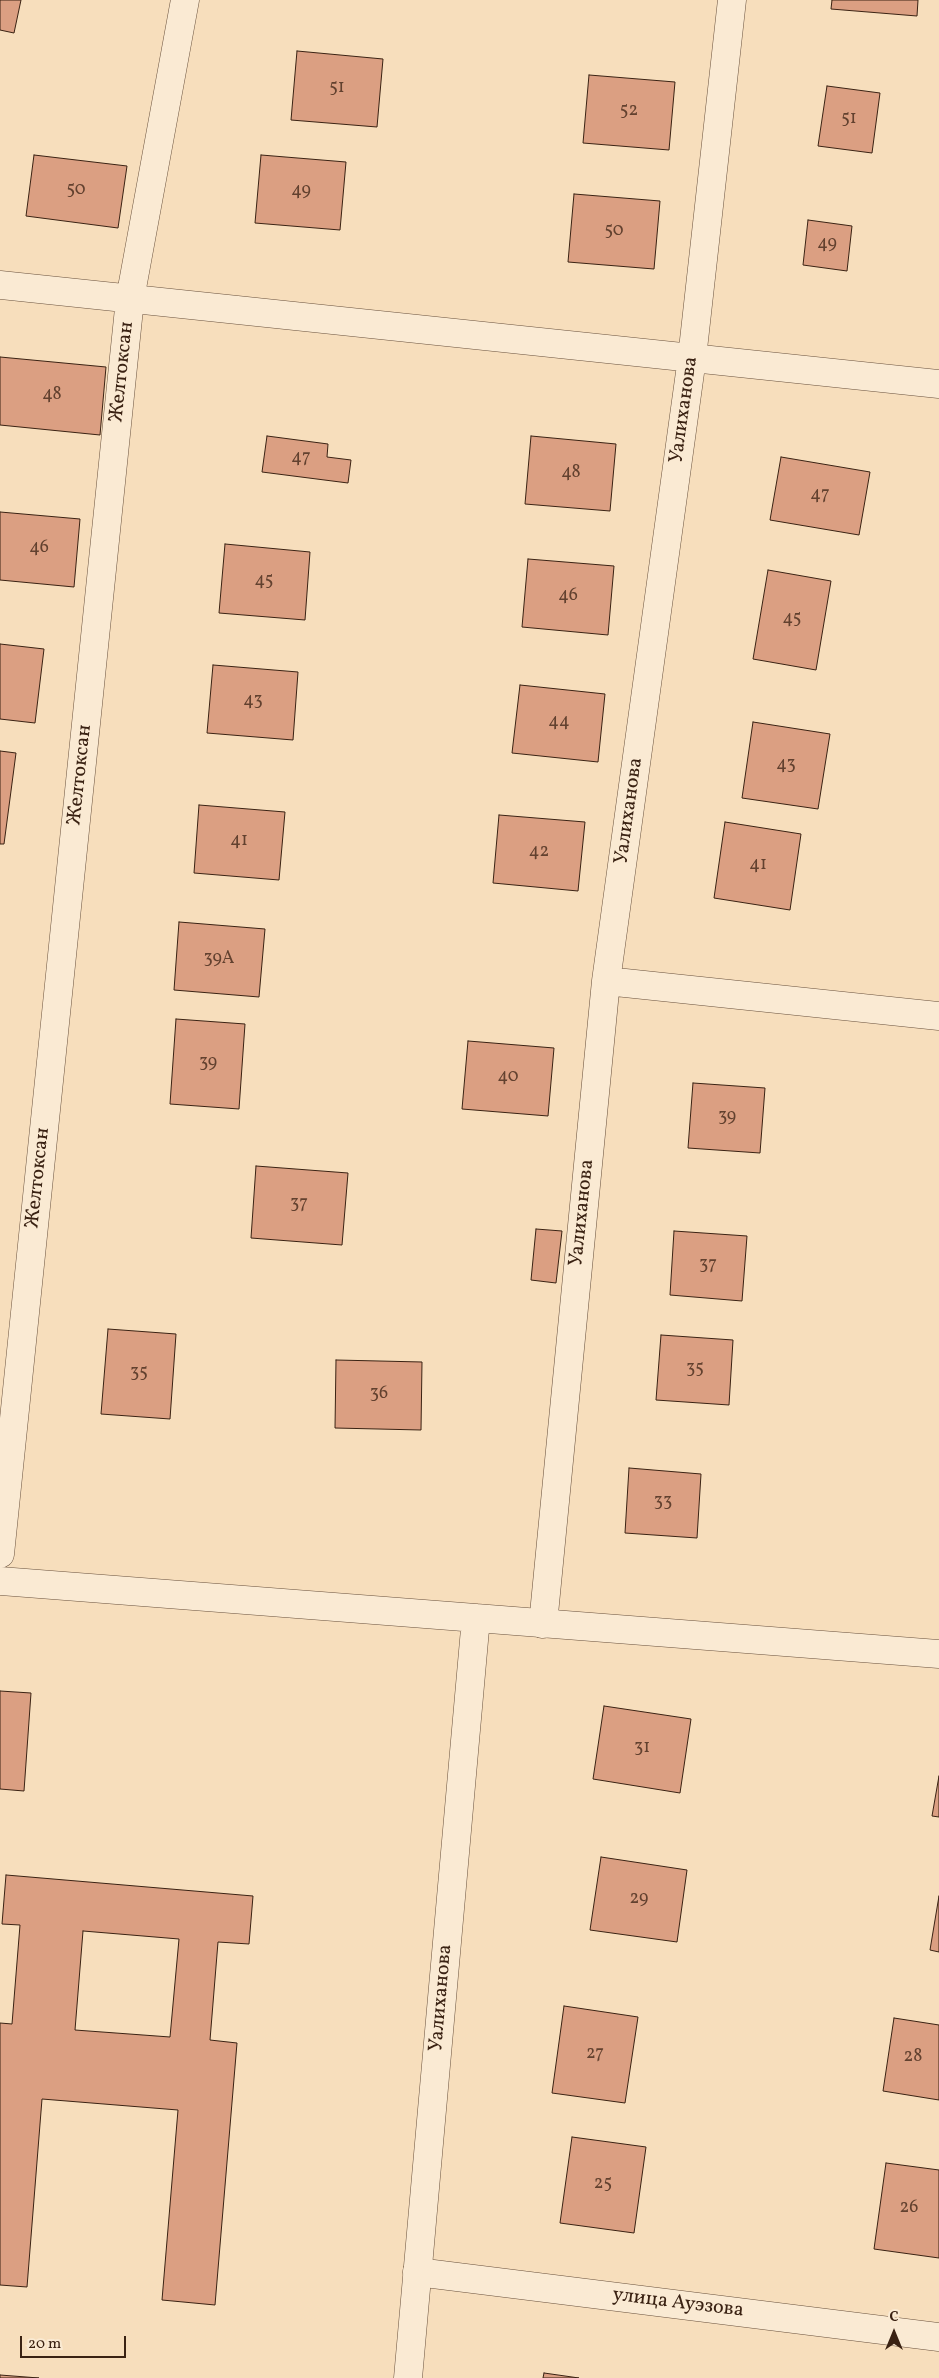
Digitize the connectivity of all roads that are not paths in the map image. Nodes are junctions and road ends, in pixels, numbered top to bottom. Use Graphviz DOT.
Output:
graph roads {
  1 [pos="185,0"];
  2 [pos="732,0"];
  3 [pos="0,285"];
  4 [pos="130,298"];
  5 [pos="692,358"];
  6 [pos="939,384"];
  7 [pos="606,981"];
  8 [pos="939,1016"];
  9 [pos="3,1494"];
  10 [pos="0,1554"];
  11 [pos="0,1581"];
  12 [pos="476,1618"];
  13 [pos="543,1624"];
  14 [pos="939,1654"];
  15 [pos="417,2272"];
  16 [pos="939,2337"];
  17 [pos="408,2378"];
  1 -- 4 [label="street, Желтоксан"];
  2 -- 5 [label="street, Уалиханова"];
  3 -- 4 [label="street"];
  4 -- 5 [label="street"];
  4 -- 9 [label="street, Желтоксан"];
  5 -- 6 [label="street"];
  5 -- 7 [label="street, Уалиханова"];
  7 -- 8 [label="street"];
  7 -- 13 [label="street, Уалиханова"];
  9 -- 10 [label="street, Желтоксан"];
  11 -- 12 [label="street"];
  12 -- 13 [label="street"];
  12 -- 15 [label="street, Уалиханова"];
  13 -- 14 [label="street"];
  15 -- 16 [label="street, улица Ауэзова"];
  15 -- 17 [label="street, Уалиханова"];
}
